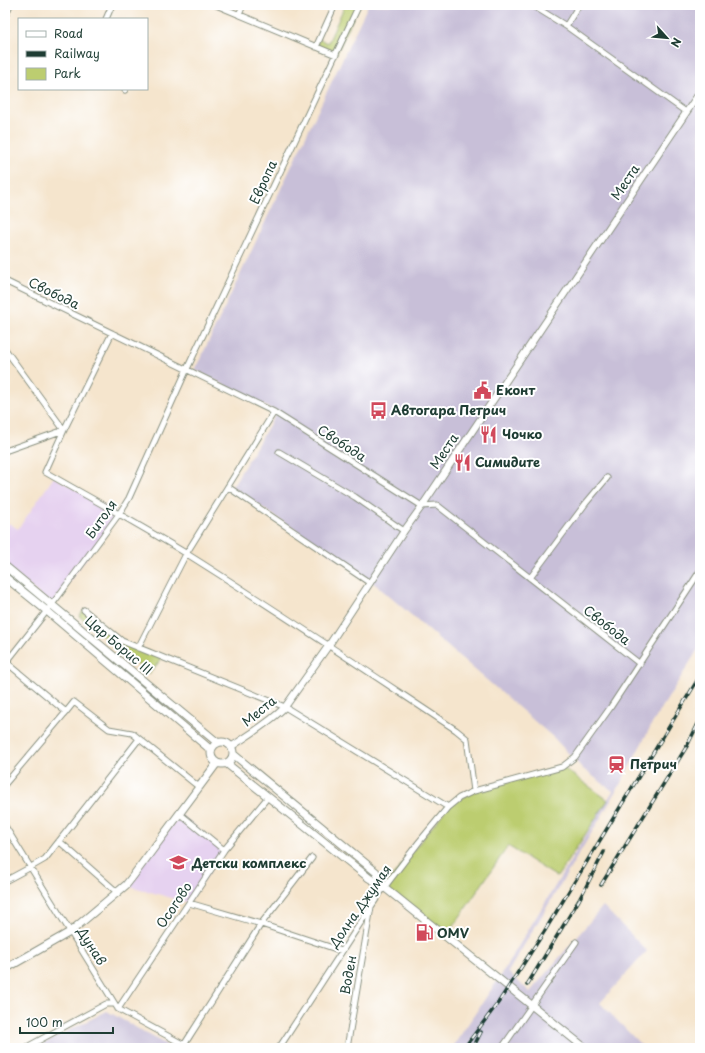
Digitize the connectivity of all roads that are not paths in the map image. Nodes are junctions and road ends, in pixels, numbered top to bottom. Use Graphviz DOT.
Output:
graph roads {
  1 [pos="10,5"];
  2 [pos="112,5"];
  3 [pos="216,5"];
  4 [pos="243,5"];
  5 [pos="334,5"];
  6 [pos="359,5"];
  7 [pos="532,5"];
  8 [pos="579,5"];
  9 [pos="239,14"];
  10 [pos="5,16"];
  11 [pos="106,18"];
  12 [pos="566,26"];
  13 [pos="316,46"];
  14 [pos="336,55"];
  15 [pos="700,92"];
  16 [pos="686,112"];
  17 [pos="5,281"];
  18 [pos="112,333"];
  19 [pos="5,349"];
  20 [pos="187,369"];
  21 [pos="274,412"];
  22 [pos="64,430"];
  23 [pos="5,451"];
  24 [pos="279,452"];
  25 [pos="607,478"];
  26 [pos="228,487"];
  27 [pos="422,506"];
  28 [pos="119,514"];
  29 [pos="404,531"];
  30 [pos="186,554"];
  31 [pos="5,566"];
  32 [pos="700,571"];
  33 [pos="5,577"];
  34 [pos="530,578"];
  35 [pos="370,583"];
  36 [pos="50,608"];
  37 [pos="84,610"];
  38 [pos="329,645"];
  39 [pos="138,648"];
  40 [pos="6,663"];
  41 [pos="640,664"];
  42 [pos="285,707"];
  43 [pos="66,712"];
  44 [pos="139,739"];
  45 [pos="218,743"];
  46 [pos="212,750"];
  47 [pos="232,750"];
  48 [pos="217,763"];
  49 [pos="226,763"];
  50 [pos="5,784"];
  51 [pos="199,787"];
  52 [pos="474,791"];
  53 [pos="268,797"];
  54 [pos="448,807"];
  55 [pos="180,814"];
  56 [pos="5,826"];
  57 [pos="59,841"];
  58 [pos="224,850"];
  59 [pos="312,858"];
  60 [pos="31,868"];
  61 [pos="5,880"];
  62 [pos="384,887"];
  63 [pos="118,893"];
  64 [pos="189,903"];
  65 [pos="372,905"];
  66 [pos="261,924"];
  67 [pos="70,932"];
  68 [pos="576,942"];
  69 [pos="342,950"];
  70 [pos="5,969"];
  71 [pos="114,1004"];
  72 [pos="532,1005"];
  73 [pos="118,1009"];
  74 [pos="184,1045"];
  75 [pos="25,1048"];
  76 [pos="190,1048"];
  77 [pos="279,1048"];
  78 [pos="347,1048"];
  79 [pos="502,1048"];
  80 [pos="585,1048"];
  1 -- 10 [label="street"];
  2 -- 11 [label="street"];
  3 -- 9 [label="street"];
  4 -- 9 [label="street"];
  5 -- 13 [label="street"];
  6 -- 14 [label="street, Европа"];
  7 -- 12 [label="street"];
  8 -- 12 [label="street"];
  9 -- 13 [label="street"];
  12 -- 16 [label="street"];
  13 -- 14 [label="street"];
  14 -- 20 [label="street, Европа"];
  15 -- 16 [label="street, Места"];
  16 -- 27 [label="street, Места"];
  17 -- 18 [label="street, Свобода"];
  18 -- 20 [label="street, Свобода"];
  18 -- 22 [label="street"];
  19 -- 22 [label="street"];
  20 -- 21 [label="street, Свобода"];
  20 -- 28 [label="street, Битоля"];
  21 -- 26 [label="street"];
  21 -- 27 [label="street, Свобода"];
  22 -- 23 [label="street"];
  22 -- 28 [label="street"];
  24 -- 29 [label="street"];
  25 -- 34 [label="street"];
  26 -- 30 [label="street"];
  26 -- 35 [label="street"];
  27 -- 29 [label="street, Места"];
  27 -- 34 [label="street, Свобода"];
  28 -- 30 [label="street"];
  28 -- 36 [label="street, Битоля"];
  29 -- 35 [label="street, Места"];
  30 -- 38 [label="street"];
  30 -- 39 [label="street"];
  31 -- 36 [label="main road, Цар Борис III"];
  32 -- 41 [label="street, Долна Джумая"];
  33 -- 36 [label="main road, Цар Борис III"];
  34 -- 41 [label="street, Свобода"];
  35 -- 38 [label="street, Места"];
  36 -- 40 [label="street, Битоля"];
  36 -- 45 [label="main road, Цар Борис III"];
  36 -- 46 [label="main road, Цар Борис III"];
  37 -- 39 [label="street"];
  38 -- 42 [label="street, Места"];
  38 -- 52 [label="street"];
  39 -- 42 [label="street"];
  40 -- 43 [label="street"];
  41 -- 52 [label="street, Долна Джумая"];
  42 -- 47 [label="street, Места"];
  42 -- 54 [label="street"];
  43 -- 44 [label="street"];
  43 -- 50 [label="street"];
  44 -- 51 [label="street"];
  44 -- 57 [label="street"];
  45 -- 46 [label="main road"];
  45 -- 47 [label="main road"];
  46 -- 48 [label="main road"];
  47 -- 49 [label="main road"];
  47 -- 62 [label="main road"];
  48 -- 49 [label="main road"];
  48 -- 51 [label="main road"];
  49 -- 53 [label="main road"];
  51 -- 55 [label="main road"];
  52 -- 54 [label="street, Долна Джумая"];
  53 -- 58 [label="street, Осогово"];
  53 -- 62 [label="main road"];
  54 -- 62 [label="street, Долна Джумая"];
  55 -- 58 [label="street"];
  55 -- 63 [label="main road"];
  56 -- 60 [label="street, Дунав"];
  57 -- 60 [label="street"];
  57 -- 63 [label="street"];
  58 -- 64 [label="street, Осогово"];
  59 -- 66 [label="street"];
  60 -- 61 [label="street"];
  60 -- 67 [label="street, Дунав"];
  62 -- 65 [label="street, Долна Джумая"];
  62 -- 72 [label="main road"];
  63 -- 67 [label="main road"];
  64 -- 66 [label="street"];
  64 -- 73 [label="street, Осогово"];
  65 -- 69 [label="street, Долна Джумая"];
  65 -- 78 [label="street, Воден"];
  66 -- 69 [label="street"];
  66 -- 74 [label="street"];
  67 -- 70 [label="main road"];
  67 -- 71 [label="street, Дунав"];
  68 -- 72 [label="street"];
  69 -- 77 [label="street, Долна Джумая"];
  71 -- 73 [label="street, Дунав"];
  71 -- 75 [label="street"];
  72 -- 79 [label="street"];
  72 -- 80 [label="main road"];
  73 -- 74 [label="street, Дунав"];
  74 -- 76 [label="street, Дунав"];
}
